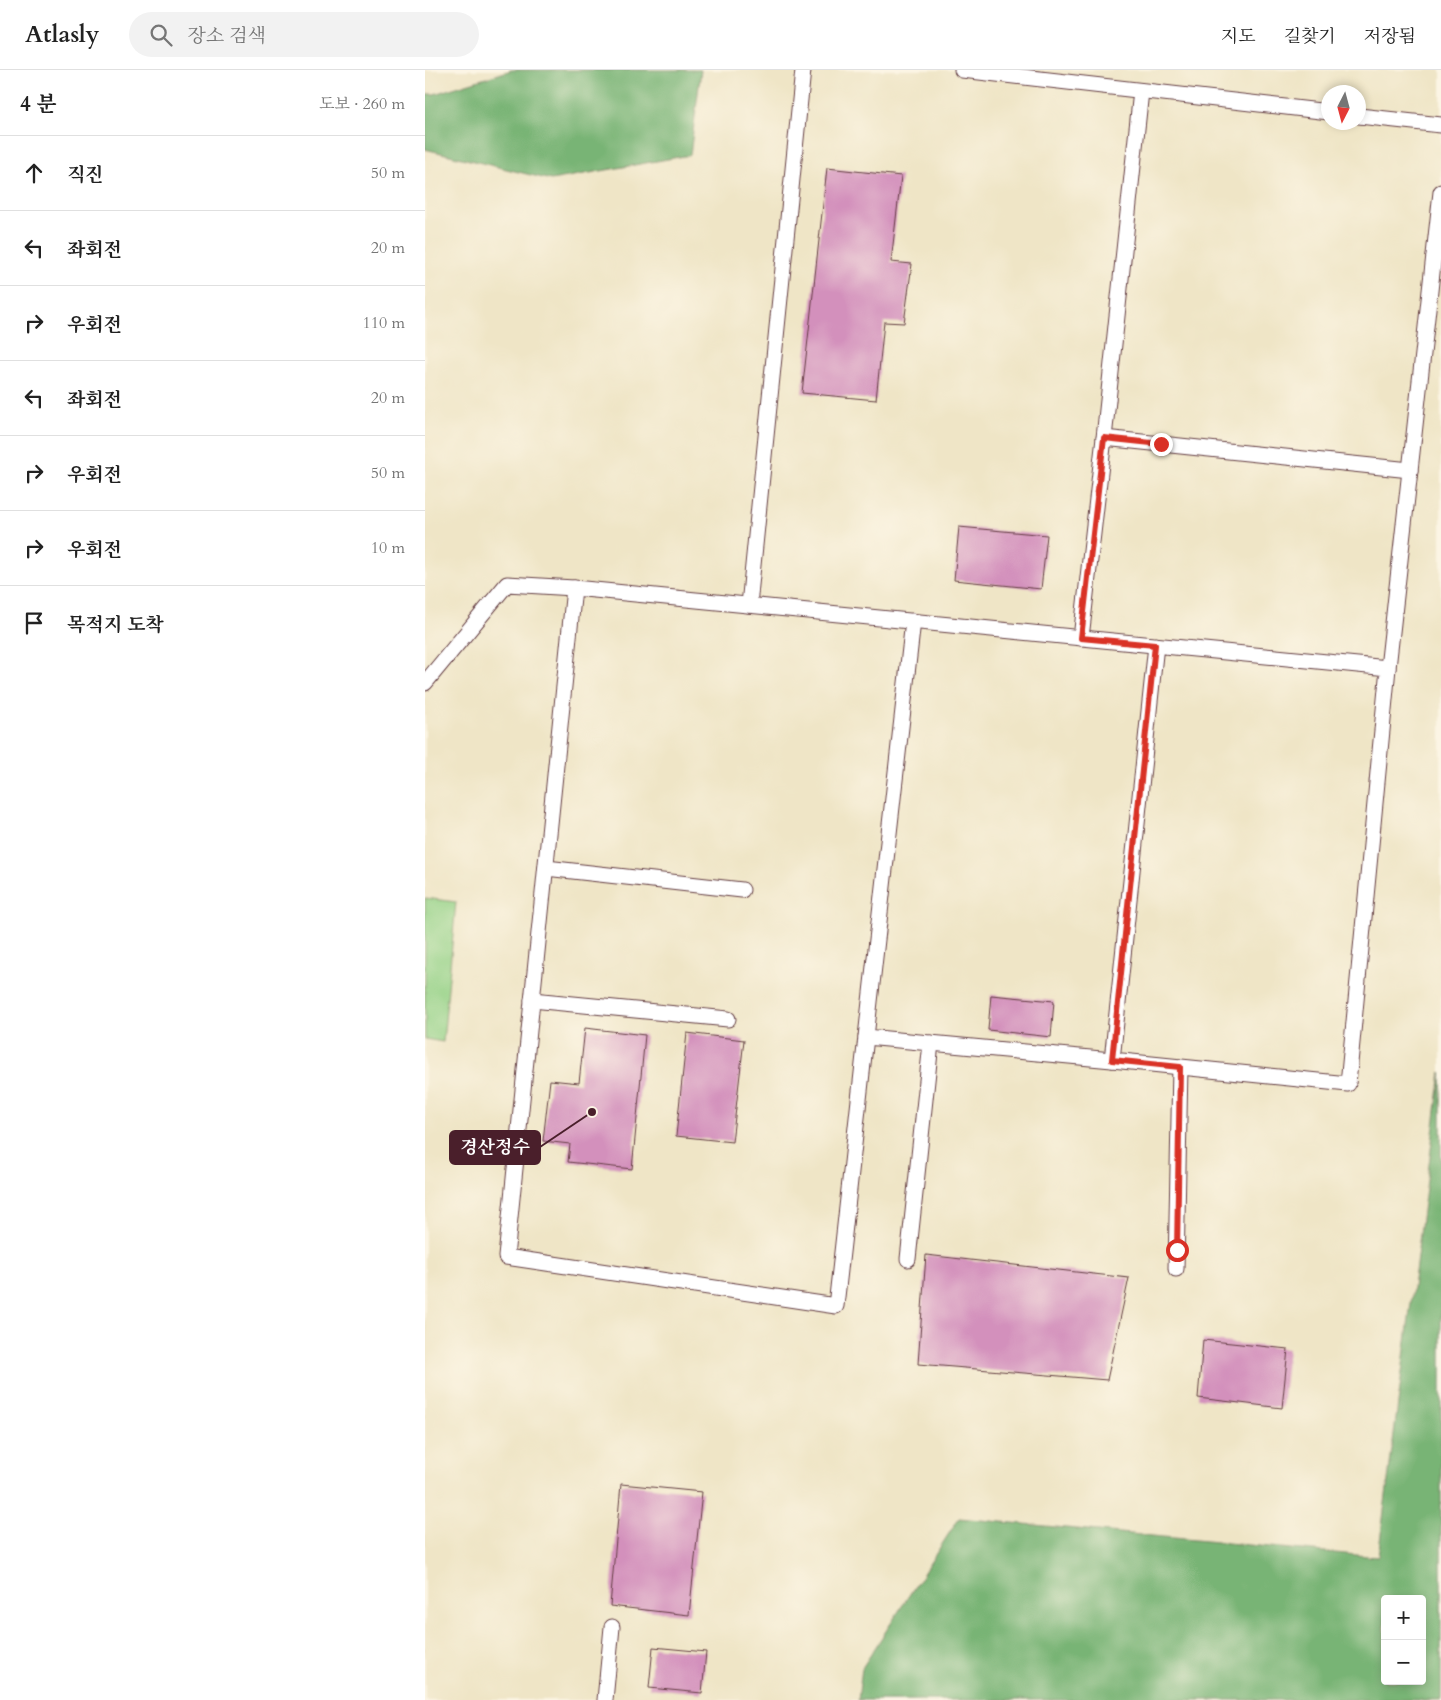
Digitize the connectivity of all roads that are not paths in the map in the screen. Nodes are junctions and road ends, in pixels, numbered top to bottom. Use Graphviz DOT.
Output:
graph roads {
  1 [pos="803,70"];
  2 [pos="962,70"];
  3 [pos="1141,91"];
  4 [pos="1321,111"];
  5 [pos="1366,117"];
  6 [pos="1441,126"];
  7 [pos="1441,192"];
  8 [pos="1104,438"];
  9 [pos="1410,470"];
  10 [pos="574,588"];
  11 [pos="749,605"];
  12 [pos="913,622"];
  13 [pos="1081,638"];
  14 [pos="1155,645"];
  15 [pos="1387,668"];
  16 [pos="425,683"];
  17 [pos="546,868"];
  18 [pos="742,890"];
  19 [pos="532,1000"];
  20 [pos="728,1019"];
  21 [pos="866,1037"];
  22 [pos="931,1043"];
  23 [pos="1112,1060"];
  24 [pos="1180,1067"];
  25 [pos="908,1259"];
  26 [pos="1176,1269"];
  27 [pos="612,1627"];
  28 [pos="605,1700"];
  1 -- 11 [label="lane"];
  2 -- 3 [label="lane"];
  3 -- 4 [label="lane"];
  3 -- 8 [label="lane"];
  5 -- 6 [label="lane"];
  7 -- 9 [label="lane"];
  8 -- 9 [label="lane"];
  8 -- 13 [label="lane"];
  9 -- 15 [label="lane"];
  10 -- 11 [label="lane"];
  10 -- 16 [label="lane"];
  10 -- 17 [label="lane"];
  11 -- 12 [label="lane"];
  12 -- 13 [label="lane"];
  12 -- 21 [label="lane"];
  13 -- 14 [label="lane"];
  14 -- 15 [label="lane"];
  14 -- 23 [label="lane"];
  15 -- 24 [label="lane"];
  17 -- 18 [label="lane"];
  17 -- 19 [label="lane"];
  19 -- 20 [label="lane"];
  19 -- 21 [label="lane"];
  21 -- 22 [label="lane"];
  22 -- 23 [label="lane"];
  22 -- 25 [label="lane"];
  23 -- 24 [label="lane"];
  24 -- 26 [label="lane"];
  27 -- 28 [label="lane"];
}
